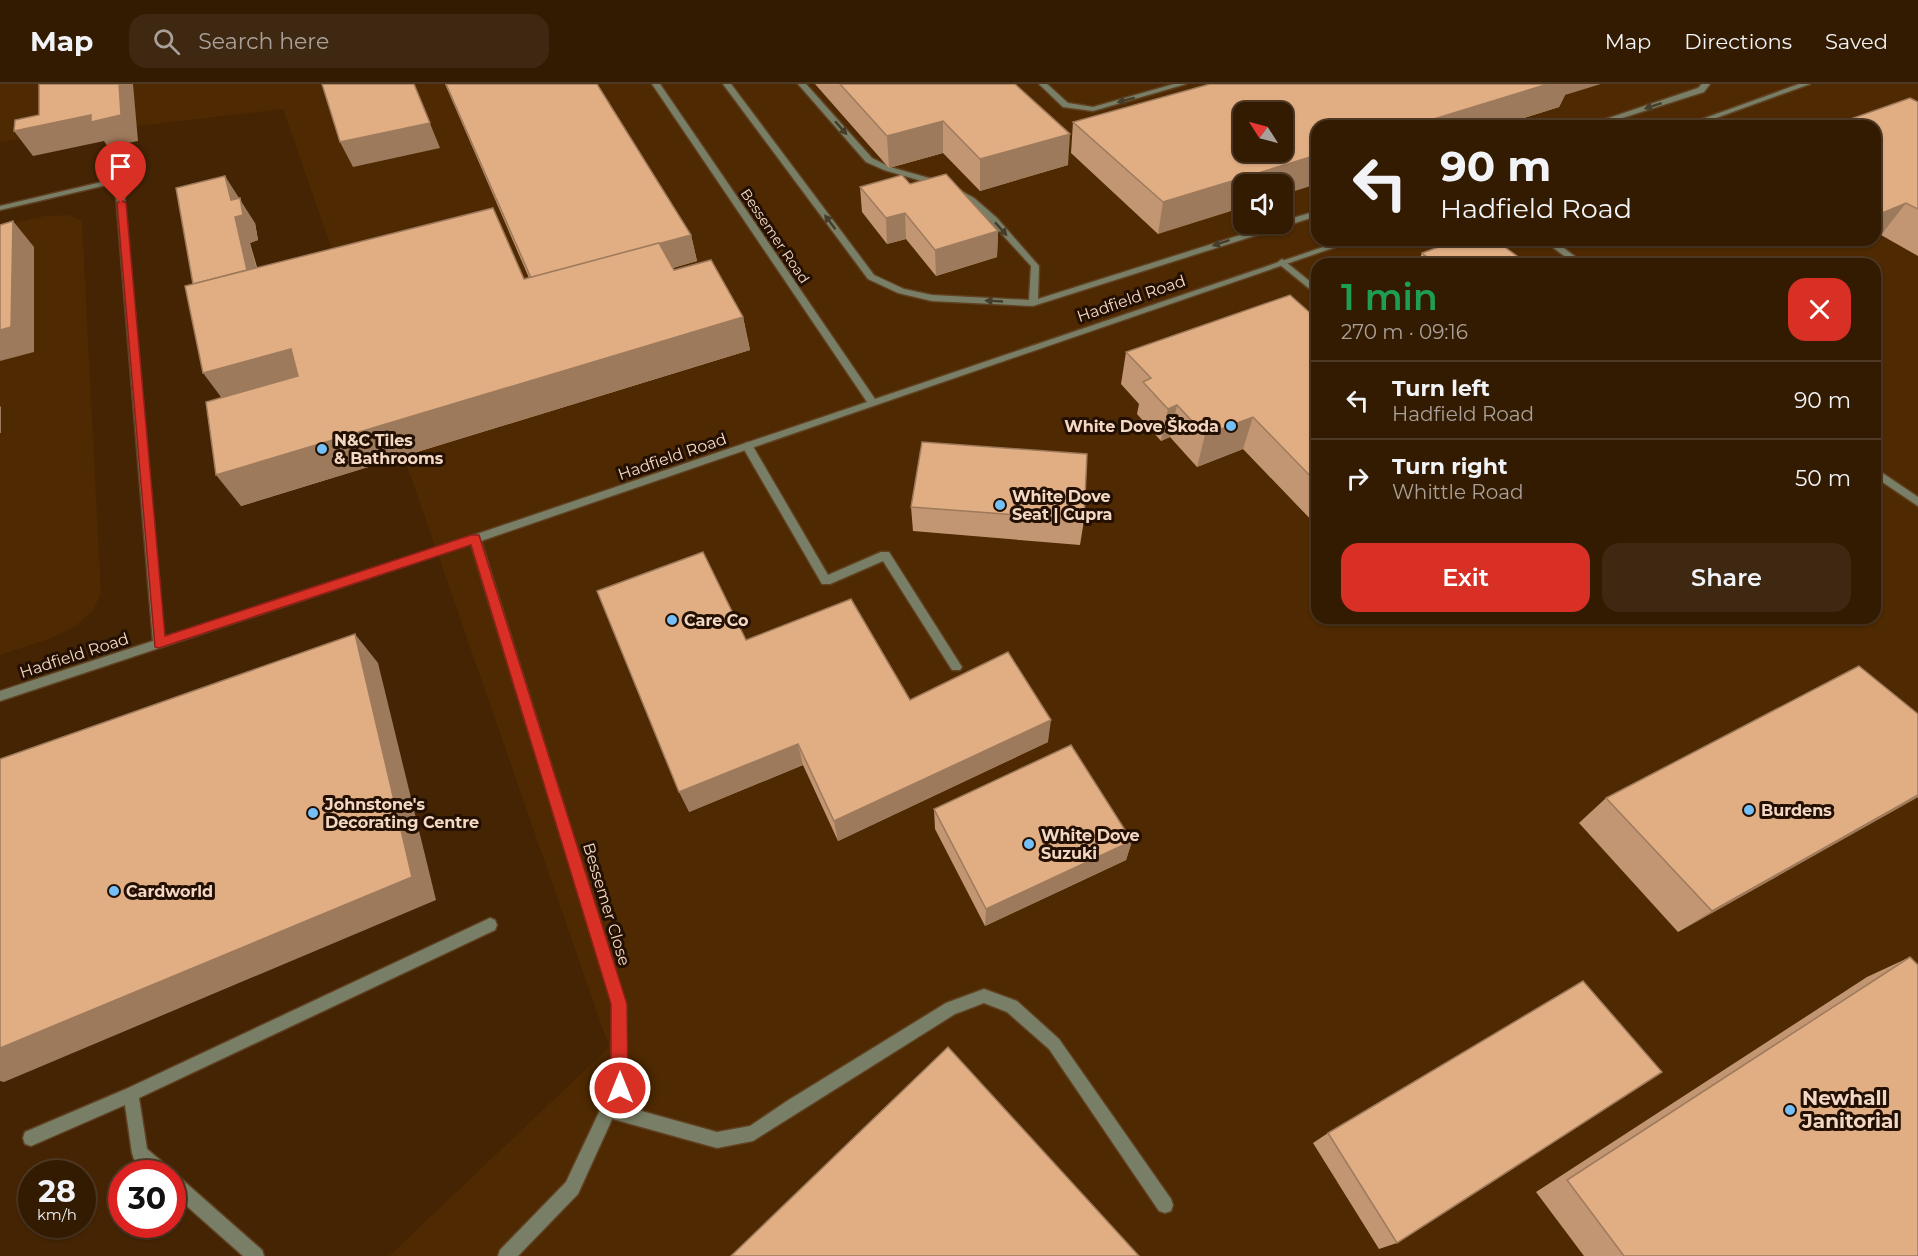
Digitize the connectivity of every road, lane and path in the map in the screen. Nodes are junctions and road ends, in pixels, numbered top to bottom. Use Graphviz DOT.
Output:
graph roads {
  1 [pos="656,84"];
  2 [pos="726,84"];
  3 [pos="802,84"];
  4 [pos="1042,84"];
  5 [pos="1182,84"];
  6 [pos="1706,84"];
  7 [pos="1806,84"];
  8 [pos="1608,120"];
  9 [pos="1704,120"];
  10 [pos="0,208"];
  11 [pos="1311,215"];
  12 [pos="1333,246"];
  13 [pos="1556,246"];
  14 [pos="1572,258"];
  15 [pos="1282,262"];
  16 [pos="1311,287"];
  17 [pos="1033,303"];
  18 [pos="873,403"];
  19 [pos="747,446"];
  20 [pos="1881,476"];
  21 [pos="1918,502"];
  22 [pos="475,539"];
  23 [pos="159,643"];
  24 [pos="956,668"];
  25 [pos="0,696"];
  26 [pos="490,925"];
  27 [pos="131,1094"];
  28 [pos="609,1110"];
  29 [pos="31,1138"];
  30 [pos="148,1160"];
  31 [pos="186,1194"];
  32 [pos="1165,1205"];
  33 [pos="256,1256"];
  34 [pos="506,1256"];
  1 -- 18 [label="street, Bessemer Road"];
  17 -- 2 [label="street, one-way"];
  3 -- 17 [label="street, one-way"];
  5 -- 4 [label="street, one-way"];
  6 -- 8 [label="street, one-way"];
  7 -- 9 [label="street"];
  10 -- 23 [label="street"];
  11 -- 17 [label="street, one-way"];
  12 -- 15 [label="street, Hadfield Road"];
  13 -- 14 [label="street"];
  15 -- 16 [label="street"];
  15 -- 18 [label="street, Hadfield Road"];
  18 -- 19 [label="street, Hadfield Road"];
  19 -- 22 [label="street, Hadfield Road"];
  19 -- 24 [label="street"];
  20 -- 21 [label="street"];
  22 -- 23 [label="street, Hadfield Road"];
  22 -- 28 [label="street, Bessemer Close"];
  23 -- 25 [label="street, Hadfield Road"];
  26 -- 27 [label="street"];
  27 -- 29 [label="street"];
  27 -- 30 [label="street"];
  28 -- 32 [label="street"];
  28 -- 34 [label="street, Bessemer Close"];
  31 -- 33 [label="street"];
}
